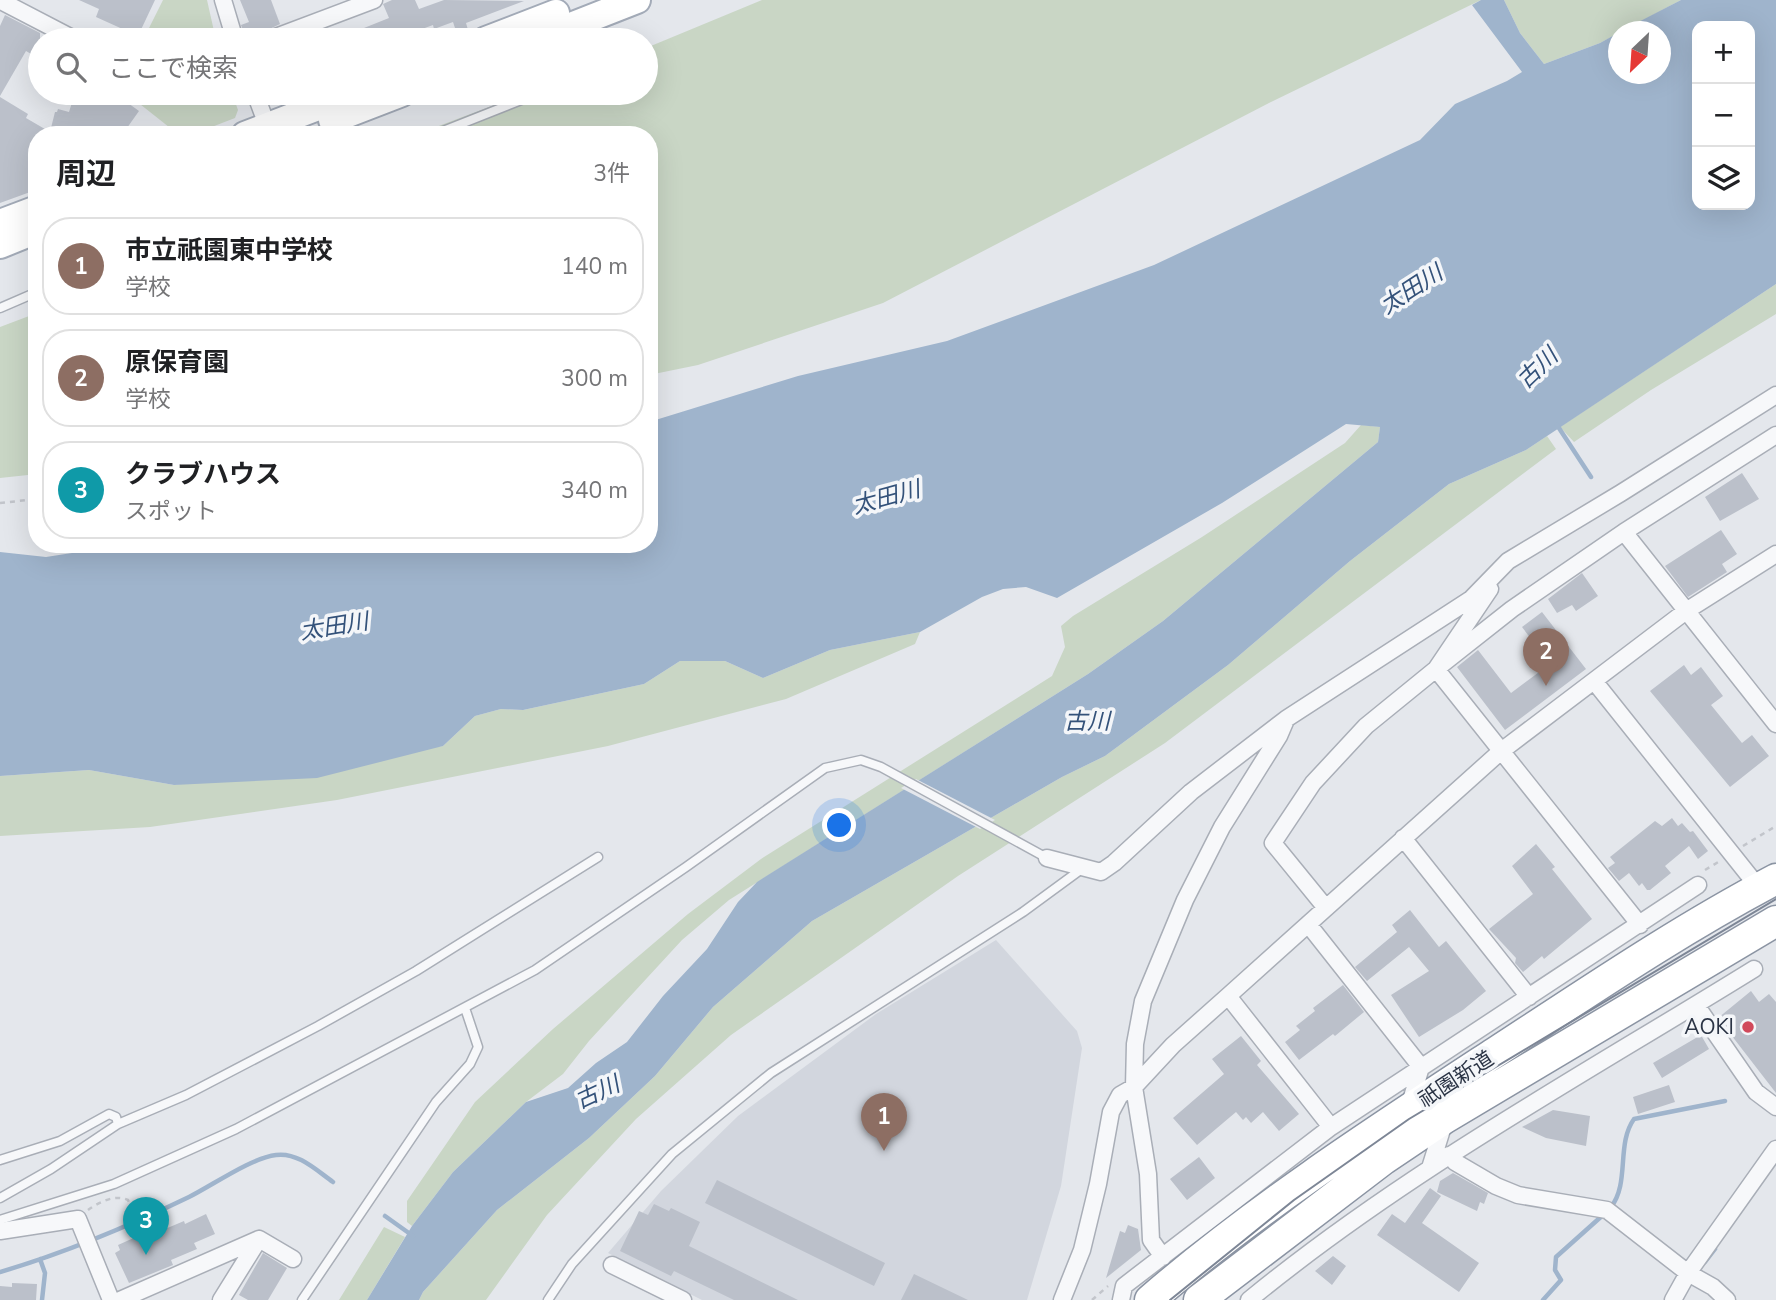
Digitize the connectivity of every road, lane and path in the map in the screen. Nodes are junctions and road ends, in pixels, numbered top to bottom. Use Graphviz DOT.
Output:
graph roads {
  1 [pos="223,0"];
  2 [pos="374,0"];
  3 [pos="588,0"];
  4 [pos="637,0"];
  5 [pos="1,1"];
  6 [pos="53,28"];
  7 [pos="231,28"];
  8 [pos="300,28"];
  9 [pos="517,28"];
  10 [pos="566,28"];
  11 [pos="257,105"];
  12 [pos="325,105"];
  13 [pos="371,105"];
  14 [pos="509,105"];
  15 [pos="260,126"];
  16 [pos="275,126"];
  17 [pos="318,126"];
  18 [pos="456,126"];
  19 [pos="28,212"];
  20 [pos="0,223"];
  21 [pos="28,234"];
  22 [pos="0,245"];
  23 [pos="28,296"];
  24 [pos="0,308"];
  25 [pos="1776,395"];
  26 [pos="1776,435"];
  27 [pos="28,500"];
  28 [pos="0,503"];
  29 [pos="1624,532"];
  30 [pos="1776,554"];
  31 [pos="1508,561"];
  32 [pos="1686,611"];
  33 [pos="1436,668"];
  34 [pos="1594,681"];
  35 [pos="1286,719"];
  36 [pos="1776,724"];
  37 [pos="1500,752"];
  38 [pos="1776,826"];
  39 [pos="1403,838"];
  40 [pos="1738,850"];
  41 [pos="598,857"];
  42 [pos="1047,858"];
  43 [pos="1084,867"];
  44 [pos="1767,883"];
  45 [pos="1698,885"];
  46 [pos="1326,908"];
  47 [pos="1776,921"];
  48 [pos="1308,925"];
  49 [pos="1643,940"];
  50 [pos="1612,944"];
  51 [pos="1754,969"];
  52 [pos="1672,982"];
  53 [pos="1228,996"];
  54 [pos="1529,997"];
  55 [pos="1696,1005"];
  56 [pos="465,1008"];
  57 [pos="1665,1022"];
  58 [pos="1421,1068"];
  59 [pos="1134,1087"];
  60 [pos="1776,1107"];
  61 [pos="1408,1110"];
  62 [pos="1446,1118"];
  63 [pos="118,1124"];
  64 [pos="1331,1127"];
  65 [pos="1776,1149"];
  66 [pos="1449,1155"];
  67 [pos="0,1160"];
  68 [pos="1430,1168"];
  69 [pos="0,1198"];
  70 [pos="78,1219"];
  71 [pos="0,1220"];
  72 [pos="0,1231"];
  73 [pos="141,1234"];
  74 [pos="259,1239"];
  75 [pos="1163,1256"];
  76 [pos="293,1259"];
  77 [pos="612,1265"];
  78 [pos="1688,1273"];
  79 [pos="660,1295"];
  80 [pos="111,1300"];
  81 [pos="120,1300"];
  82 [pos="221,1300"];
  83 [pos="302,1300"];
  84 [pos="548,1300"];
  85 [pos="683,1300"];
  86 [pos="1062,1300"];
  87 [pos="1121,1300"];
  88 [pos="1150,1300"];
  89 [pos="1199,1300"];
  90 [pos="1249,1300"];
  91 [pos="1673,1300"];
  92 [pos="1727,1300"];
  1 -- 7 [label="street"];
  2 -- 8 [label="street"];
  3 -- 9 [label="main road"];
  4 -- 10 [label="main road"];
  5 -- 6 [label="street"];
  11 -- 15 [label="street"];
  12 -- 16 [label="main road"];
  13 -- 17 [label="main road"];
  14 -- 18 [label="lane"];
  19 -- 20 [label="main road"];
  21 -- 22 [label="main road"];
  23 -- 24 [label="lane"];
  25 -- 31 [label="street"];
  26 -- 29 [label="street"];
  27 -- 28 [label="path"];
  29 -- 32 [label="street"];
  29 -- 33 [label="street"];
  30 -- 32 [label="street"];
  31 -- 33 [label="street"];
  31 -- 35 [label="street"];
  32 -- 34 [label="street"];
  32 -- 36 [label="street"];
  33 -- 37 [label="street"];
  33 -- 46 [label="street"];
  34 -- 37 [label="street"];
  34 -- 44 [label="street"];
  35 -- 43 [label="street"];
  35 -- 59 [label="street"];
  37 -- 39 [label="street"];
  37 -- 49 [label="street"];
  38 -- 40 [label="path"];
  39 -- 46 [label="street"];
  39 -- 54 [label="street"];
  41 -- 63 [label="lane"];
  42 -- 43 [label="street"];
  42 -- 56 [label="lane"];
  43 -- 84 [label="lane"];
  44 -- 49 [label="highway, 祇園新道"];
  45 -- 49 [label="street"];
  46 -- 48 [label="street"];
  47 -- 52 [label="highway, 祇園新道"];
  48 -- 53 [label="street"];
  48 -- 58 [label="street"];
  49 -- 50 [label="street"];
  49 -- 50 [label="street"];
  49 -- 61 [label="highway, 祇園新道"];
  50 -- 54 [label="street"];
  51 -- 55 [label="street"];
  52 -- 57 [label="street"];
  52 -- 62 [label="highway, 祇園新道"];
  53 -- 59 [label="street"];
  53 -- 64 [label="street"];
  54 -- 58 [label="street"];
  55 -- 57 [label="street"];
  55 -- 60 [label="street"];
  56 -- 71 [label="lane"];
  56 -- 83 [label="lane"];
  57 -- 66 [label="street"];
  58 -- 61 [label="street"];
  58 -- 64 [label="street"];
  59 -- 75 [label="street"];
  59 -- 86 [label="street"];
  61 -- 88 [label="highway, 祇園新道"];
  62 -- 68 [label="street"];
  62 -- 89 [label="highway, 祇園新道"];
  63 -- 67 [label="lane"];
  63 -- 69 [label="lane"];
  64 -- 75 [label="street"];
  65 -- 78 [label="street"];
  66 -- 68 [label="street"];
  66 -- 78 [label="street"];
  68 -- 90 [label="street"];
  70 -- 72 [label="street"];
  70 -- 73 [label="path"];
  70 -- 80 [label="street"];
  74 -- 76 [label="street"];
  74 -- 81 [label="street"];
  74 -- 82 [label="street"];
  75 -- 87 [label="street"];
  77 -- 79 [label="street"];
  78 -- 91 [label="street"];
  78 -- 92 [label="street"];
  79 -- 85 [label="street"];
}
